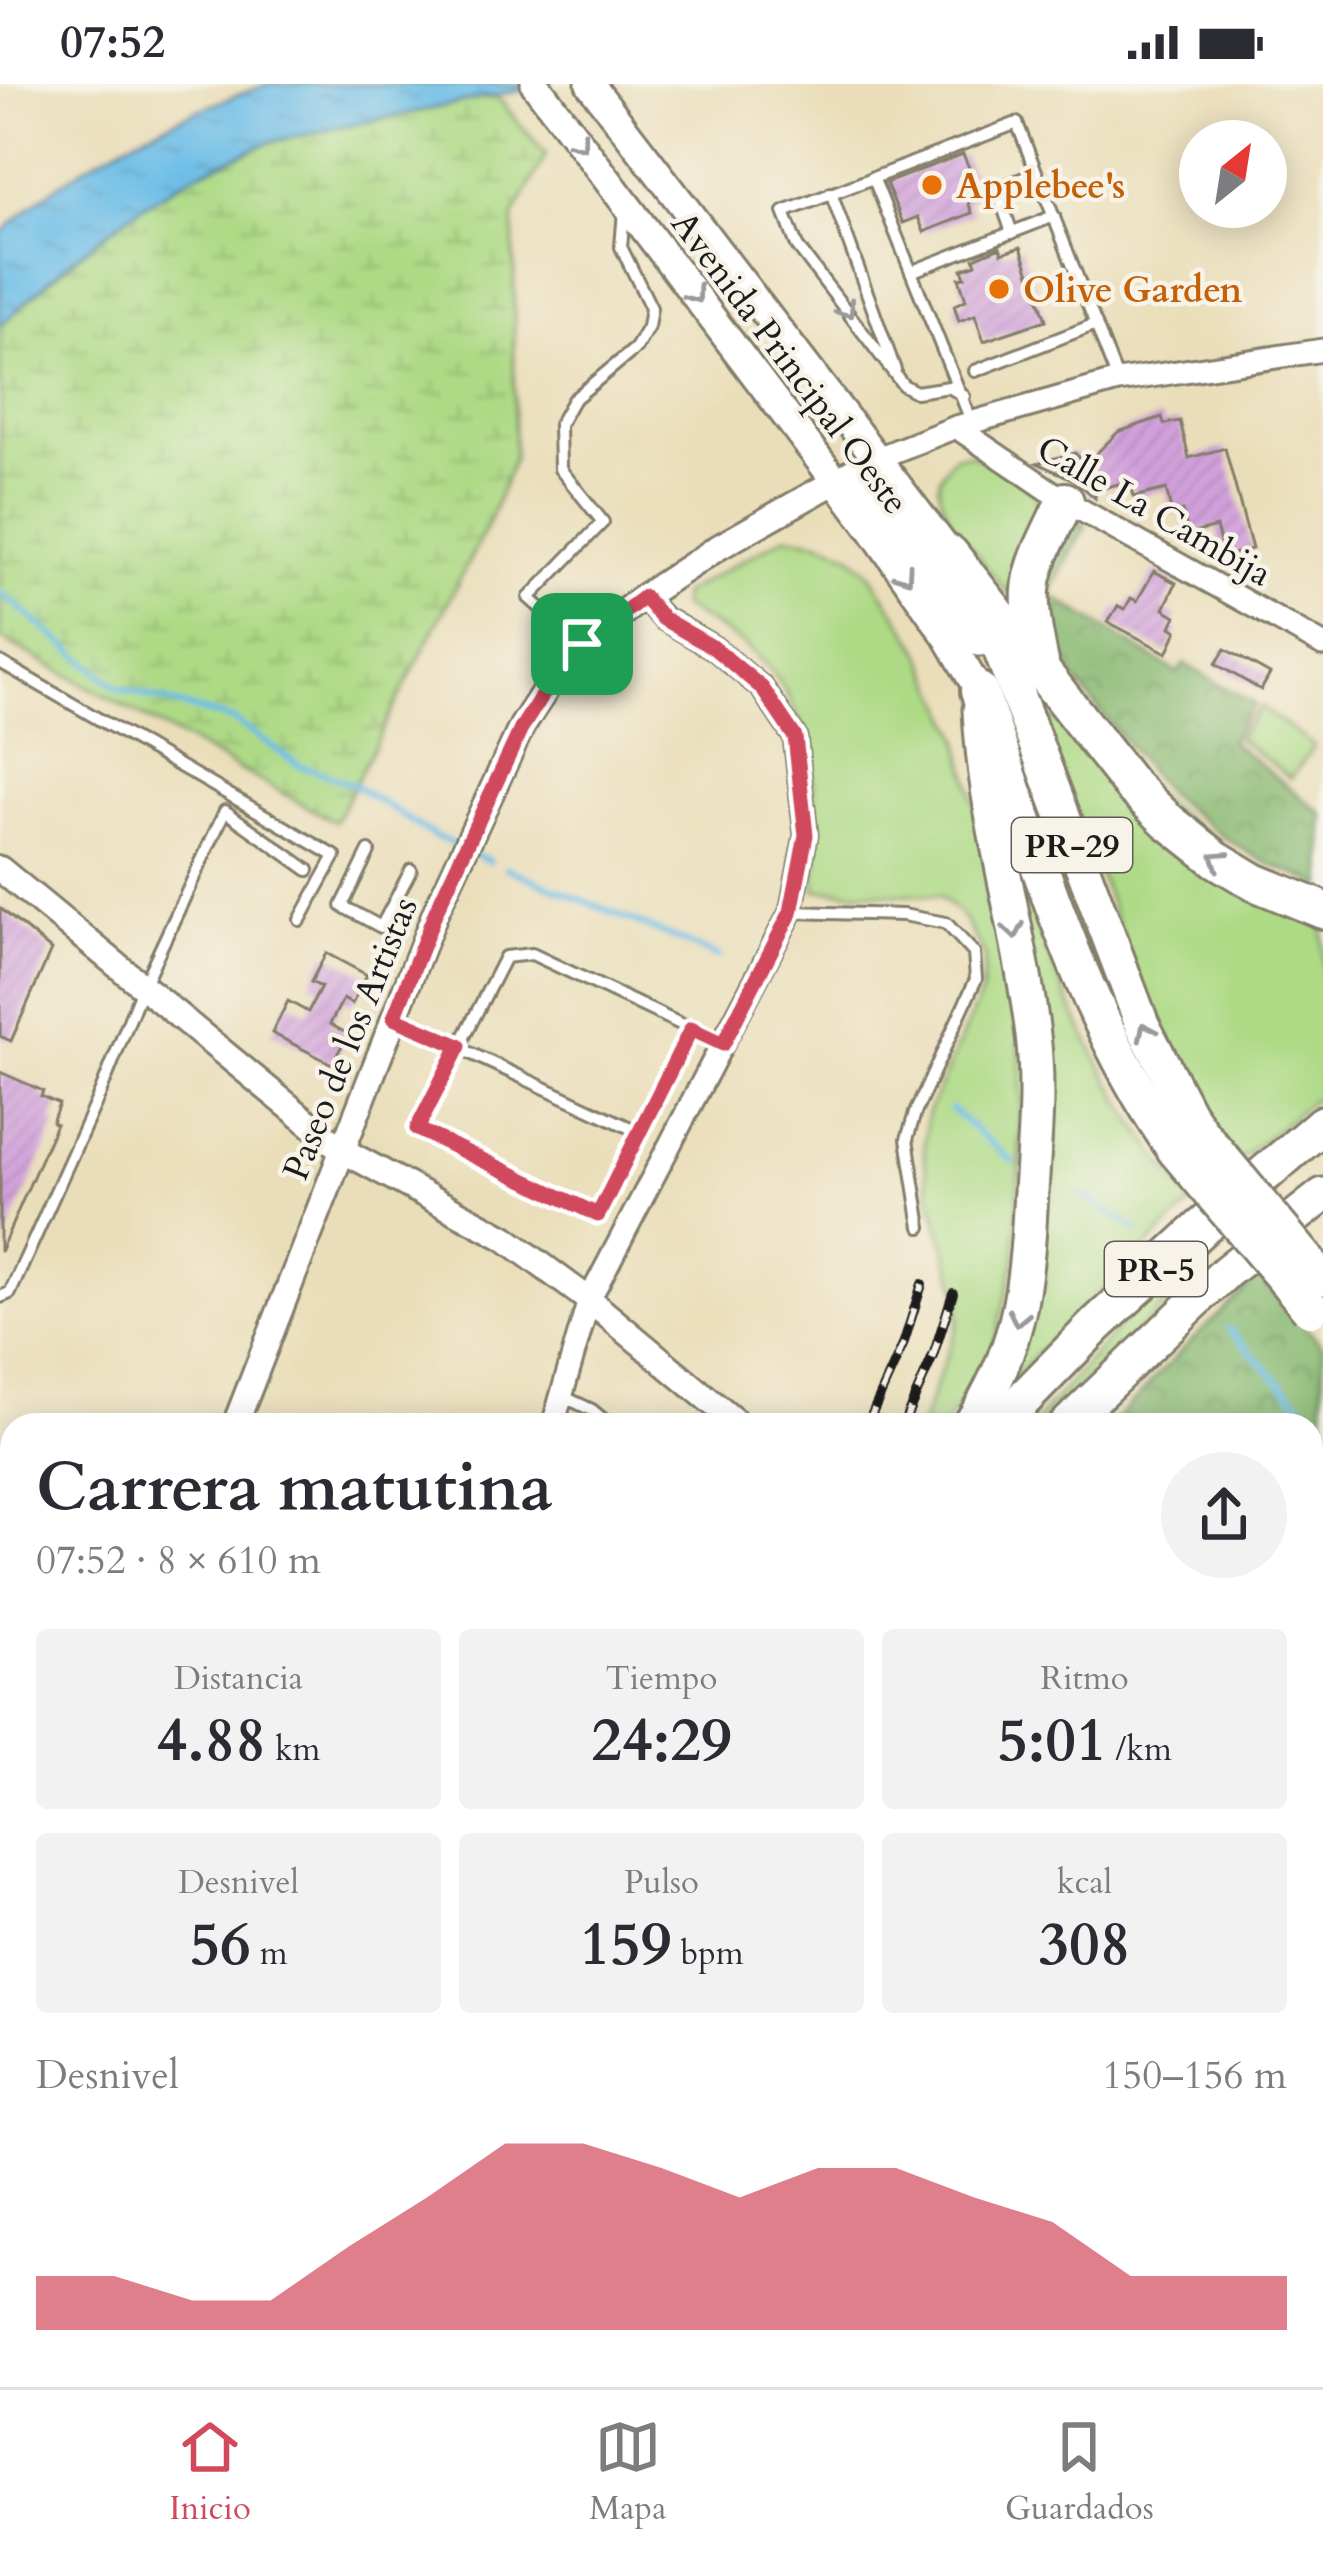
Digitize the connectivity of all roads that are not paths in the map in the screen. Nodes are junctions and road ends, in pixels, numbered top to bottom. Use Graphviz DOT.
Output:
graph roads {
  1 [pos="535,84"];
  2 [pos="590,84"];
  3 [pos="1036,173"];
  4 [pos="873,177"];
  5 [pos="832,193"];
  6 [pos="625,202"];
  7 [pos="1054,216"];
  8 [pos="1012,233"];
  9 [pos="913,271"];
  10 [pos="1096,324"];
  11 [pos="1323,350"];
  12 [pos="975,371"];
  13 [pos="895,372"];
  14 [pos="1118,381"];
  15 [pos="964,396"];
  16 [pos="964,425"];
  17 [pos="875,459"];
  18 [pos="835,482"];
  19 [pos="1065,501"];
  20 [pos="950,554"];
  21 [pos="644,597"];
  22 [pos="582,644"];
  23 [pos="1323,646"];
  24 [pos="0,662"];
  25 [pos="1042,671"];
  26 [pos="979,691"];
  27 [pos="1044,769"];
  28 [pos="369,851"];
  29 [pos="0,869"];
  30 [pos="411,869"];
  31 [pos="308,870"];
  32 [pos="318,889"];
  33 [pos="342,906"];
  34 [pos="1323,910"];
  35 [pos="791,912"];
  36 [pos="300,920"];
  37 [pos="142,988"];
  38 [pos="394,1018"];
  39 [pos="691,1029"];
  40 [pos="723,1044"];
  41 [pos="459,1046"];
  42 [pos="1323,1124"];
  43 [pos="639,1132"];
  44 [pos="1189,1142"];
  45 [pos="342,1150"];
  46 [pos="1323,1195"];
  47 [pos="921,1227"];
  48 [pos="0,1297"];
  49 [pos="589,1300"];
  50 [pos="1319,1301"];
  51 [pos="561,1395"];
  52 [pos="240,1413"];
  53 [pos="556,1413"];
  54 [pos="596,1413"];
  55 [pos="726,1413"];
  56 [pos="977,1413"];
  57 [pos="1010,1413"];
  58 [pos="1079,1413"];
  1 -- 6 [label="main road, Avenida Principal Oeste / PR-29, one-way"];
  2 -- 17 [label="main road, Avenida Principal Oeste / PR-29"];
  3 -- 4 [label="lane"];
  3 -- 7 [label="lane"];
  3 -- 8 [label="lane"];
  4 -- 5 [label="lane"];
  4 -- 9 [label="lane"];
  5 -- 13 [label="lane"];
  5 -- 13 [label="lane, one-way"];
  6 -- 18 [label="main road, Avenida Principal Oeste / PR-29, one-way"];
  6 -- 22 [label="lane"];
  7 -- 8 [label="lane"];
  7 -- 10 [label="lane"];
  8 -- 9 [label="lane"];
  9 -- 15 [label="lane"];
  10 -- 12 [label="lane"];
  10 -- 14 [label="lane"];
  11 -- 14 [label="street, Paseo de los Artistas"];
  13 -- 15 [label="lane"];
  14 -- 16 [label="street, Paseo de los Artistas"];
  15 -- 16 [label="lane"];
  16 -- 17 [label="street, Paseo de los Artistas"];
  16 -- 19 [label="street, Calle La Cambija"];
  17 -- 18 [label="street, Paseo de los Artistas"];
  17 -- 20 [label="main road, Avenida Principal Oeste / PR-29"];
  18 -- 21 [label="street, Paseo de los Artistas"];
  18 -- 26 [label="main road, Avenida Principal Oeste / PR-29, one-way"];
  18 -- 27 [label="highway"];
  19 -- 23 [label="street, Calle La Cambija"];
  19 -- 25 [label="highway"];
  20 -- 25 [label="highway"];
  20 -- 27 [label="highway, PR-29"];
  21 -- 22 [label="street, Paseo de los Artistas"];
  21 -- 35 [label="street"];
  22 -- 38 [label="street, Paseo de los Artistas"];
  24 -- 32 [label="lane"];
  34 -- 25 [label="highway, one-way"];
  26 -- 44 [label="highway, PR-29"];
  26 -- 56 [label="highway, one-way"];
  44 -- 27 [label="highway, PR-29, one-way"];
  28 -- 33 [label="lane"];
  29 -- 37 [label="street"];
  30 -- 33 [label="lane"];
  31 -- 37 [label="lane"];
  32 -- 33 [label="lane"];
  32 -- 36 [label="lane"];
  35 -- 40 [label="street"];
  35 -- 47 [label="lane"];
  37 -- 45 [label="street"];
  37 -- 48 [label="lane"];
  38 -- 41 [label="lane"];
  38 -- 45 [label="street, Paseo de los Artistas"];
  39 -- 40 [label="lane"];
  39 -- 41 [label="lane"];
  39 -- 43 [label="lane"];
  40 -- 49 [label="street"];
  41 -- 43 [label="lane"];
  41 -- 43 [label="lane"];
  42 -- 57 [label="highway, PR-5"];
  44 -- 50 [label="highway, PR-29, bridge"];
  45 -- 49 [label="street"];
  45 -- 52 [label="street, Paseo de los Artistas"];
  46 -- 58 [label="highway, PR-5"];
  49 -- 51 [label="street"];
  49 -- 55 [label="street"];
  51 -- 53 [label="street"];
  51 -- 54 [label="lane"];
}
